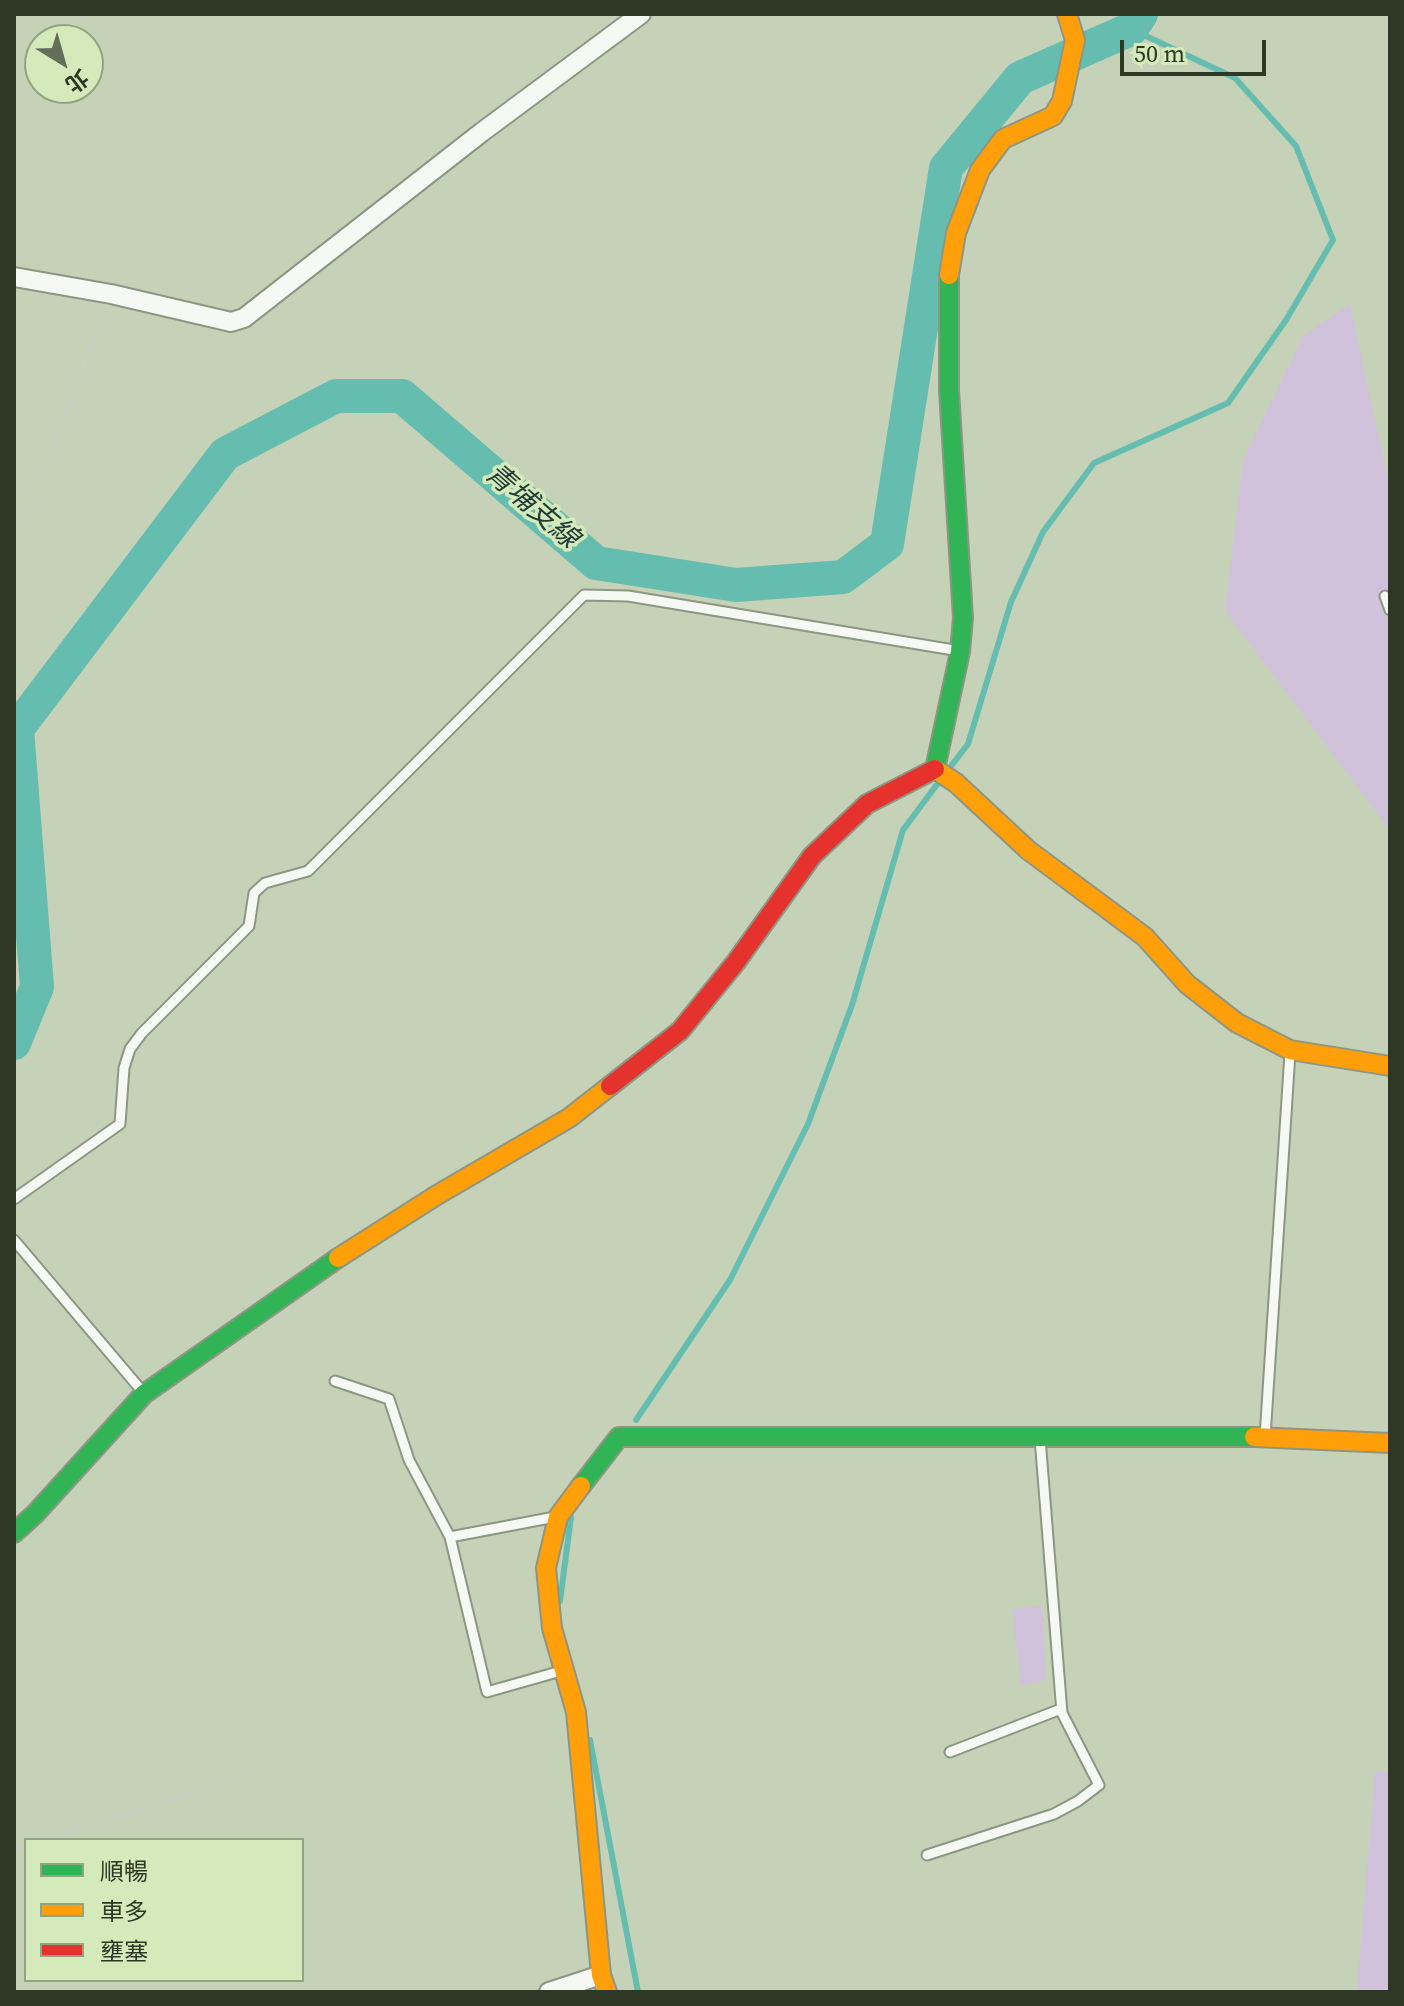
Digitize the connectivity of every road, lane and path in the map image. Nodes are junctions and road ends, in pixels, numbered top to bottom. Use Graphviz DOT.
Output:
graph roads {
  1 [pos="641,14"];
  2 [pos="1067,14"];
  3 [pos="14,277"];
  4 [pos="111,294"];
  5 [pos="14,522"];
  6 [pos="1385,596"];
  7 [pos="1390,610"];
  8 [pos="960,652"];
  9 [pos="935,769"];
  10 [pos="1290,1050"];
  11 [pos="1390,1066"];
  12 [pos="14,1199"];
  13 [pos="14,1240"];
  14 [pos="335,1381"];
  15 [pos="144,1394"];
  16 [pos="1265,1437"];
  17 [pos="1040,1438"];
  18 [pos="1390,1443"];
  19 [pos="558,1517"];
  20 [pos="14,1533"];
  21 [pos="450,1537"];
  22 [pos="564,1670"];
  23 [pos="1061,1709"];
  24 [pos="950,1752"];
  25 [pos="256,1773"];
  26 [pos="50,1838"];
  27 [pos="927,1855"];
  28 [pos="604,1984"];
  29 [pos="549,1992"];
  1 -- 4 [label="street"];
  2 -- 8 [label="street"];
  3 -- 4 [label="street"];
  4 -- 5 [label="path"];
  6 -- 7 [label="lane"];
  8 -- 9 [label="street"];
  8 -- 12 [label="lane"];
  9 -- 10 [label="street"];
  9 -- 15 [label="street"];
  10 -- 11 [label="street"];
  10 -- 16 [label="lane"];
  13 -- 15 [label="lane"];
  14 -- 21 [label="lane"];
  15 -- 20 [label="street"];
  16 -- 17 [label="street"];
  16 -- 18 [label="street"];
  17 -- 19 [label="street"];
  17 -- 23 [label="lane"];
  19 -- 21 [label="lane"];
  19 -- 22 [label="street"];
  21 -- 22 [label="lane"];
  22 -- 28 [label="street"];
  23 -- 24 [label="lane"];
  23 -- 27 [label="lane"];
  25 -- 26 [label="path"];
  28 -- 29 [label="street"];
}
